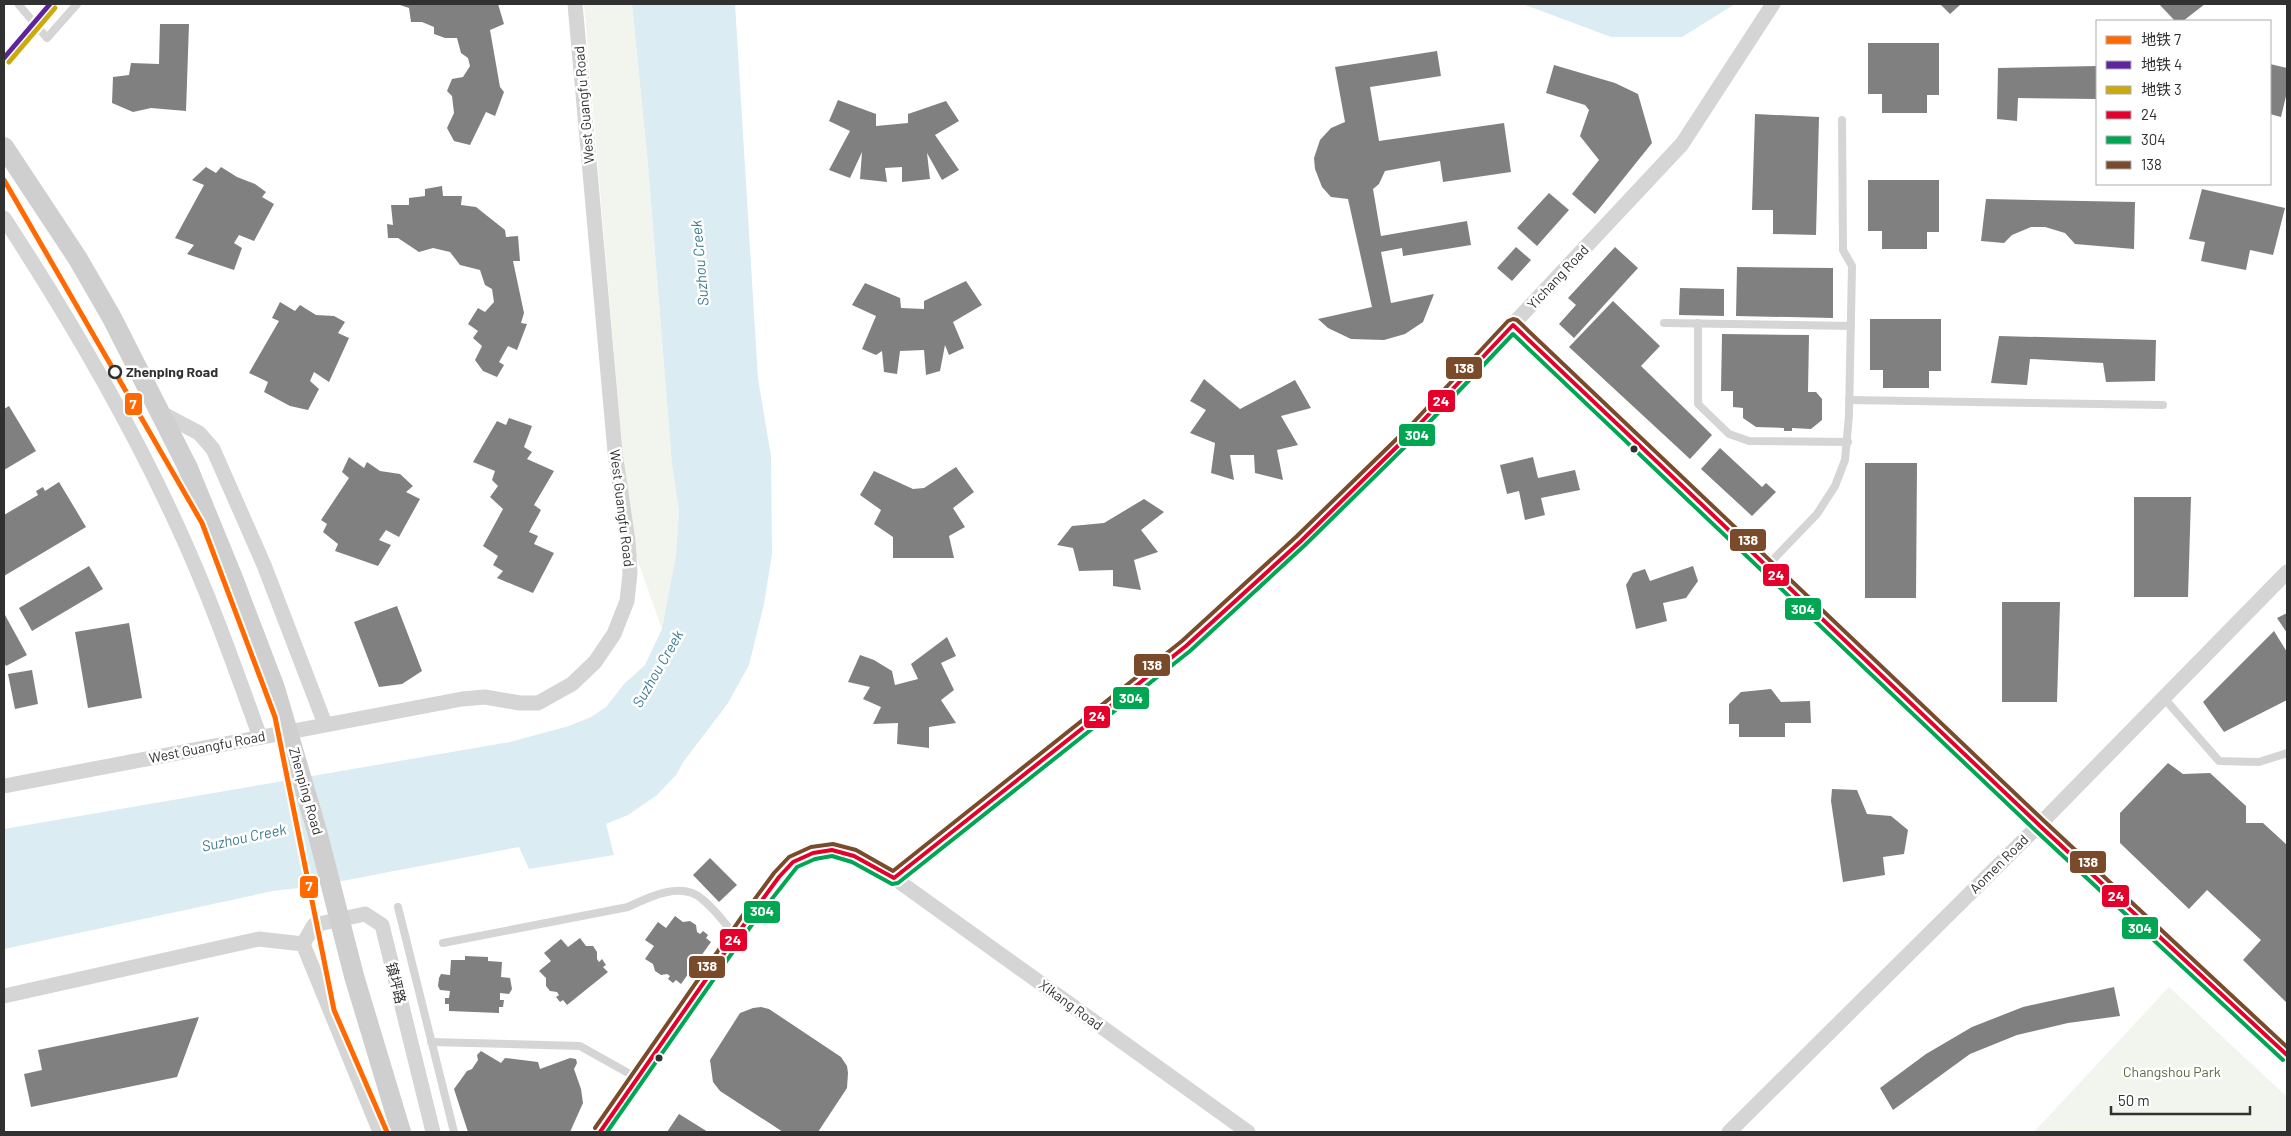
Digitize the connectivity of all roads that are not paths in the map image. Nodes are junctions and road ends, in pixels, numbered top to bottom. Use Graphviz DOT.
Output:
graph roads {
  1 [pos="77,4"];
  2 [pos="575,4"];
  3 [pos="1773,4"];
  4 [pos="19,5"];
  5 [pos="1842,120"];
  6 [pos="4,147"];
  7 [pos="4,218"];
  8 [pos="1664,323"];
  9 [pos="1698,323"];
  10 [pos="1513,325"];
  11 [pos="1851,326"];
  12 [pos="1849,400"];
  13 [pos="2163,405"];
  14 [pos="162,412"];
  15 [pos="1848,442"];
  16 [pos="1767,566"];
  17 [pos="2287,572"];
  18 [pos="2163,697"];
  19 [pos="325,724"];
  20 [pos="260,736"];
  21 [pos="2287,754"];
  22 [pos="4,786"];
  23 [pos="2039,825"];
  24 [pos="894,878"];
  25 [pos="398,906"];
  26 [pos="736,936"];
  27 [pos="443,943"];
  28 [pos="302,944"];
  29 [pos="4,996"];
  30 [pos="431,1042"];
  31 [pos="2287,1055"];
  32 [pos="636,1078"];
  33 [pos="380,1132"];
  34 [pos="402,1132"];
  35 [pos="433,1132"];
  36 [pos="454,1132"];
  37 [pos="600,1132"];
  38 [pos="1248,1132"];
  39 [pos="1729,1132"];
  1 -- 4 [label="lane"];
  2 -- 19 [label="street, West Guangfu Road"];
  3 -- 10 [label="street, Yichang Road"];
  5 -- 11 [label="lane"];
  6 -- 14 [label="main road, Zhenping Road"];
  7 -- 20 [label="street"];
  8 -- 9 [label="lane"];
  9 -- 11 [label="lane"];
  9 -- 15 [label="lane"];
  10 -- 16 [label="street"];
  10 -- 24 [label="street, Yichang Road"];
  11 -- 12 [label="lane"];
  12 -- 13 [label="lane"];
  12 -- 15 [label="lane"];
  14 -- 19 [label="street"];
  14 -- 34 [label="main road, Zhenping Road, bridge"];
  15 -- 16 [label="lane"];
  16 -- 23 [label="street"];
  17 -- 18 [label="street, Aomen Road"];
  18 -- 21 [label="lane"];
  18 -- 23 [label="street, Aomen Road"];
  19 -- 20 [label="street, West Guangfu Road"];
  20 -- 22 [label="street, West Guangfu Road"];
  23 -- 31 [label="street"];
  23 -- 39 [label="street, Aomen Road"];
  24 -- 26 [label="street"];
  24 -- 38 [label="street, Xikang Road"];
  25 -- 30 [label="lane"];
  26 -- 27 [label="lane"];
  26 -- 32 [label="street"];
  28 -- 29 [label="street"];
  28 -- 33 [label="street"];
  28 -- 35 [label="street, 镇坪路"];
  30 -- 32 [label="lane"];
  30 -- 36 [label="lane"];
  32 -- 37 [label="street"];
}
